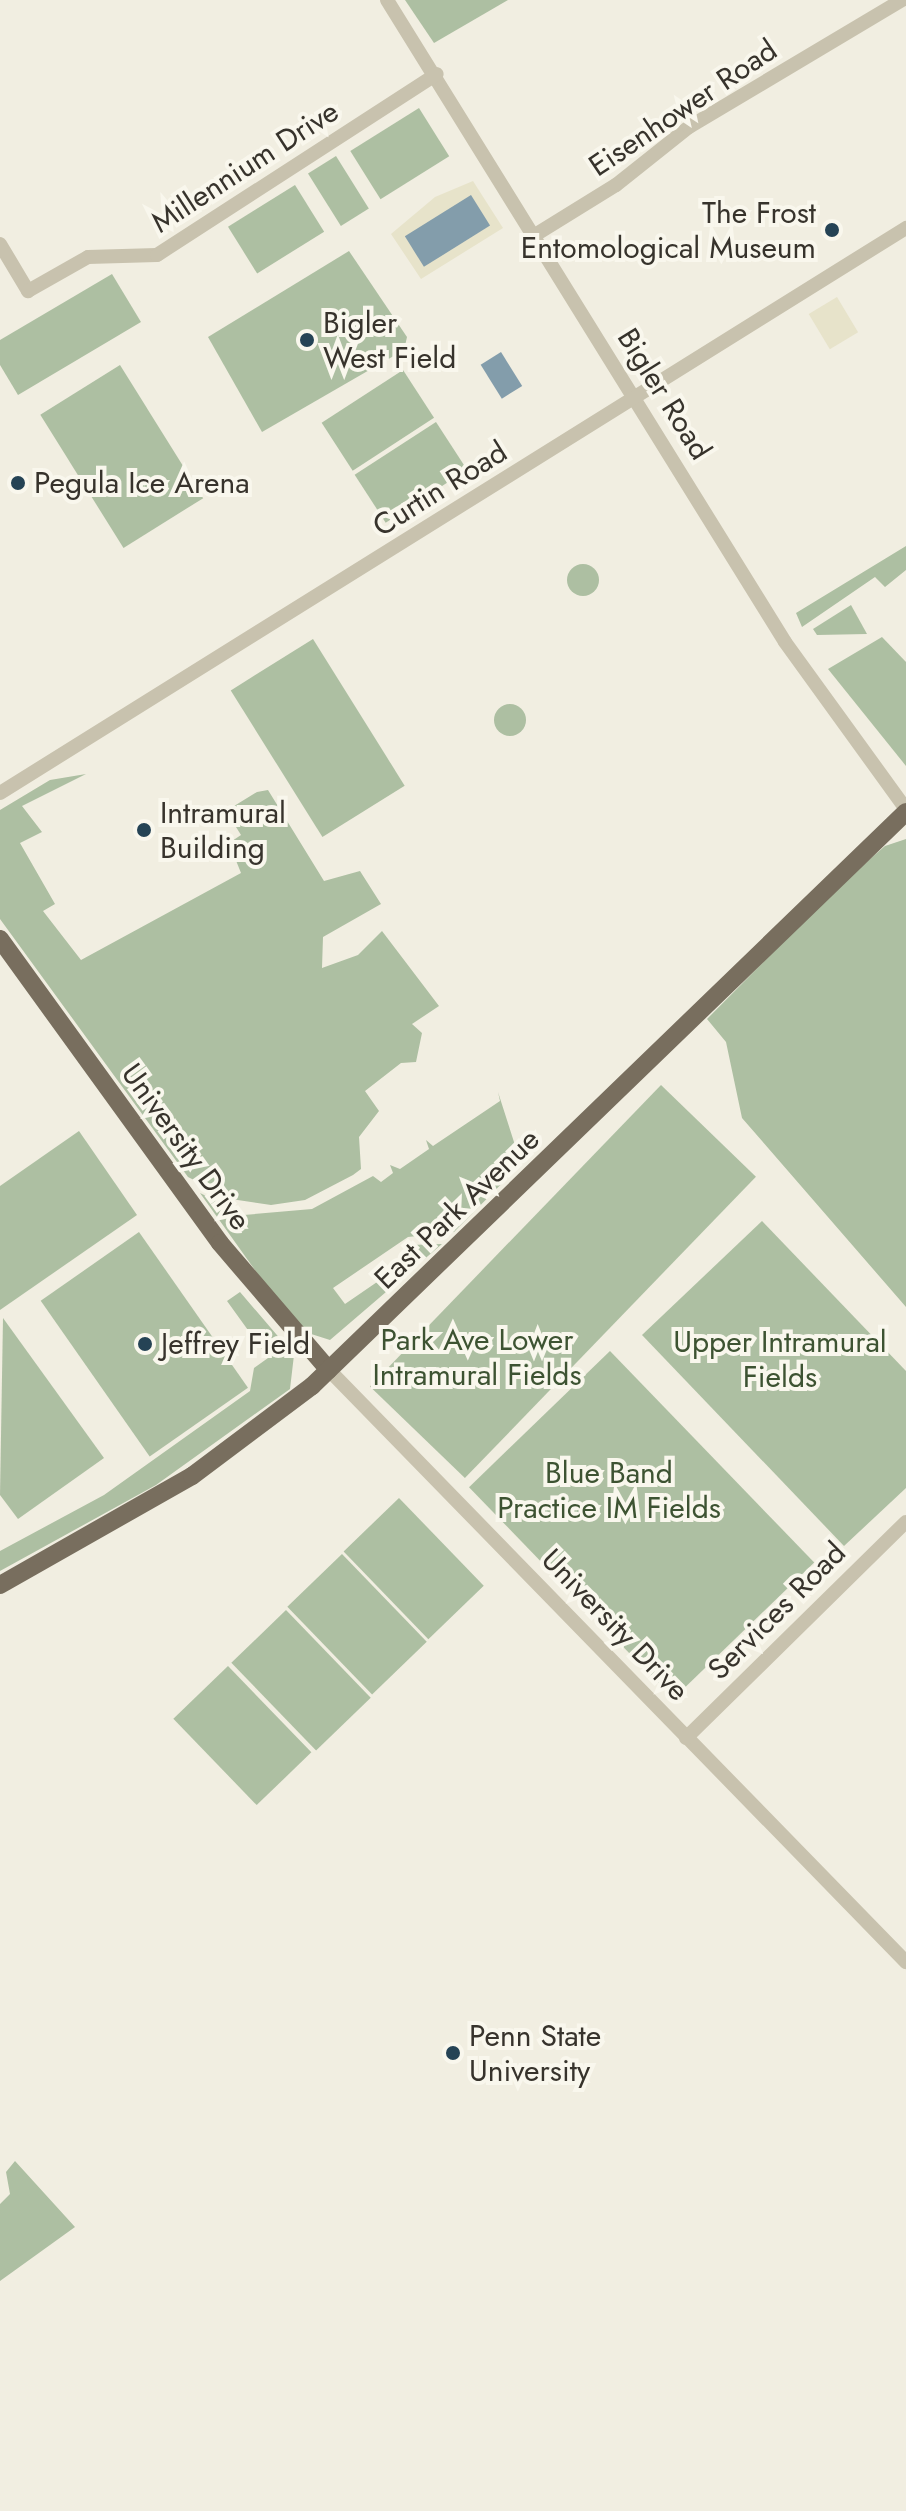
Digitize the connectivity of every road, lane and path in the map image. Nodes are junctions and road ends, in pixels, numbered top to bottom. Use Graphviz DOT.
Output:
graph roads {
  1 [pos="387,0"];
  2 [pos="902,0"];
  3 [pos="437,74"];
  4 [pos="906,228"];
  5 [pos="535,235"];
  6 [pos="0,244"];
  7 [pos="635,398"];
  8 [pos="0,793"];
  9 [pos="906,811"];
  10 [pos="0,939"];
  11 [pos="329,1370"];
  12 [pos="906,1522"];
  13 [pos="0,1585"];
  14 [pos="686,1738"];
  15 [pos="906,1962"];
  1 -- 3 [label="street, Bigler Road"];
  2 -- 5 [label="street, Eisenhower Road"];
  3 -- 5 [label="street, Bigler Road"];
  3 -- 6 [label="street, Millennium Drive"];
  4 -- 7 [label="street, Curtin Road"];
  5 -- 7 [label="street, Bigler Road"];
  7 -- 8 [label="street, Curtin Road"];
  7 -- 9 [label="street, Bigler Road"];
  9 -- 11 [label="main road, East Park Avenue"];
  10 -- 11 [label="main road, University Drive"];
  11 -- 13 [label="main road, East Park Avenue"];
  11 -- 14 [label="street, University Drive"];
  12 -- 14 [label="street, Services Road"];
  14 -- 15 [label="street, University Drive"];
}
